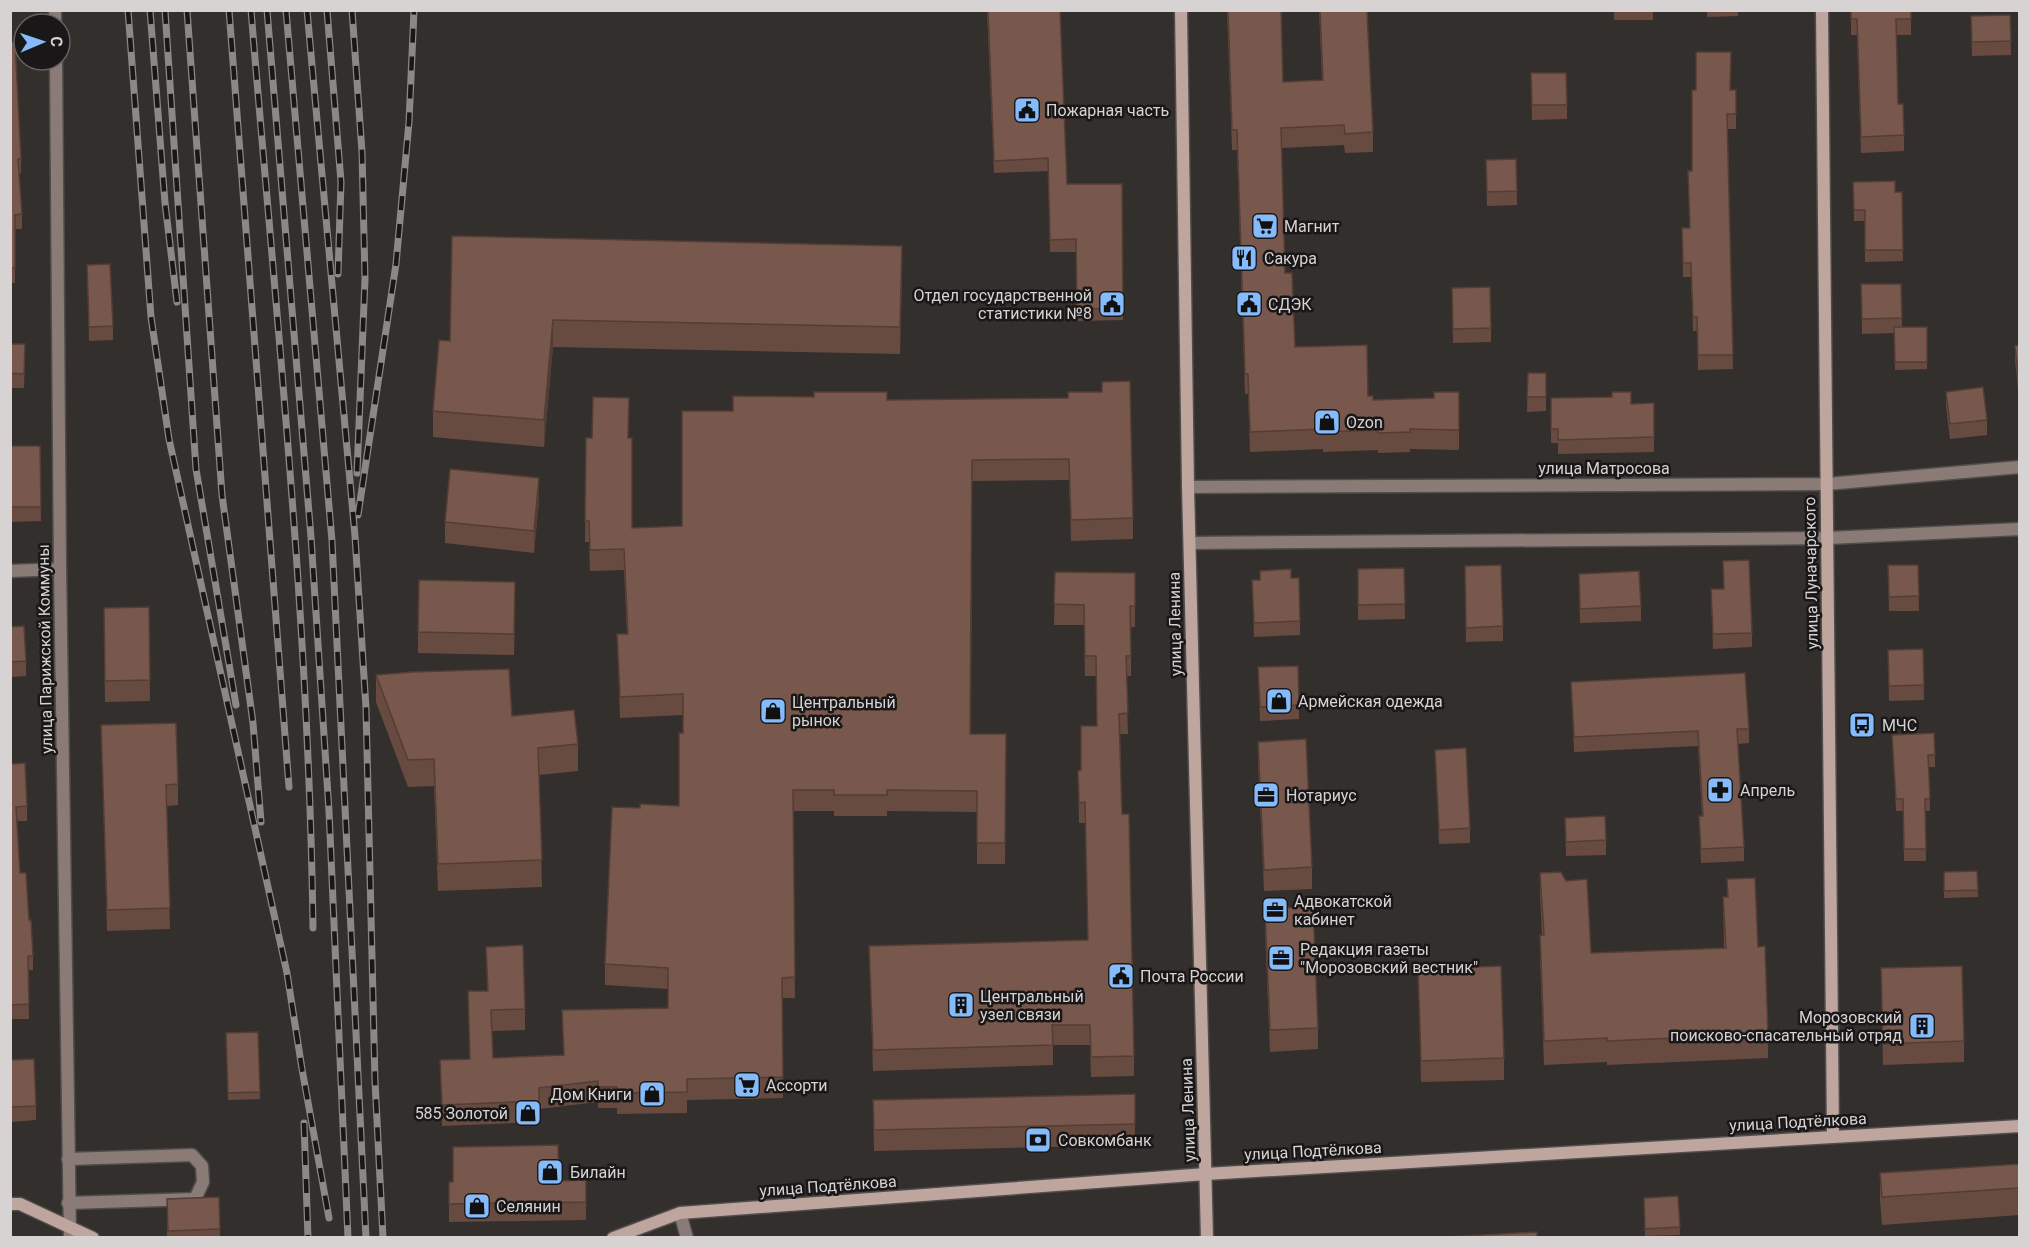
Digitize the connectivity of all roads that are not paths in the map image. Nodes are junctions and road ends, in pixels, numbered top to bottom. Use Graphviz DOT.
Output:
graph roads {
  1 [pos="1181,10"];
  2 [pos="1822,10"];
  3 [pos="56,72"];
  4 [pos="2019,468"];
  5 [pos="1827,484"];
  6 [pos="1188,488"];
  7 [pos="2019,529"];
  8 [pos="1828,538"];
  9 [pos="1190,543"];
  10 [pos="60,569"];
  11 [pos="10,571"];
  12 [pos="2019,1126"];
  13 [pos="1833,1136"];
  14 [pos="68,1159"];
  15 [pos="1206,1174"];
  16 [pos="68,1203"];
  17 [pos="10,1204"];
  18 [pos="680,1213"];
  19 [pos="69,1231"];
  20 [pos="93,1238"];
  21 [pos="613,1238"];
  22 [pos="687,1238"];
  23 [pos="1207,1238"];
  1 -- 6 [label="main road, улица Ленина"];
  2 -- 5 [label="main road, улица Луначарского"];
  3 -- 10 [label="street, улица Парижской Коммуны"];
  4 -- 5 [label="street, улица Матросова"];
  5 -- 6 [label="street, улица Матросова"];
  5 -- 8 [label="main road, улица Луначарского"];
  6 -- 9 [label="main road, улица Ленина"];
  7 -- 8 [label="street"];
  8 -- 9 [label="street"];
  8 -- 13 [label="main road, улица Луначарского"];
  9 -- 15 [label="main road, улица Ленина"];
  10 -- 11 [label="street"];
  10 -- 14 [label="street, улица Парижской Коммуны"];
  12 -- 13 [label="main road, улица Подтёлкова"];
  13 -- 15 [label="main road, улица Подтёлкова"];
  14 -- 16 [label="street, улица Парижской Коммуны"];
  14 -- 16 [label="street"];
  15 -- 18 [label="main road, улица Подтёлкова"];
  15 -- 23 [label="main road, улица Ленина"];
  16 -- 19 [label="street, улица Парижской Коммуны"];
  17 -- 19 [label="main road"];
  18 -- 21 [label="main road, улица Подтёлкова"];
  18 -- 22 [label="street"];
  19 -- 20 [label="main road"];
}
